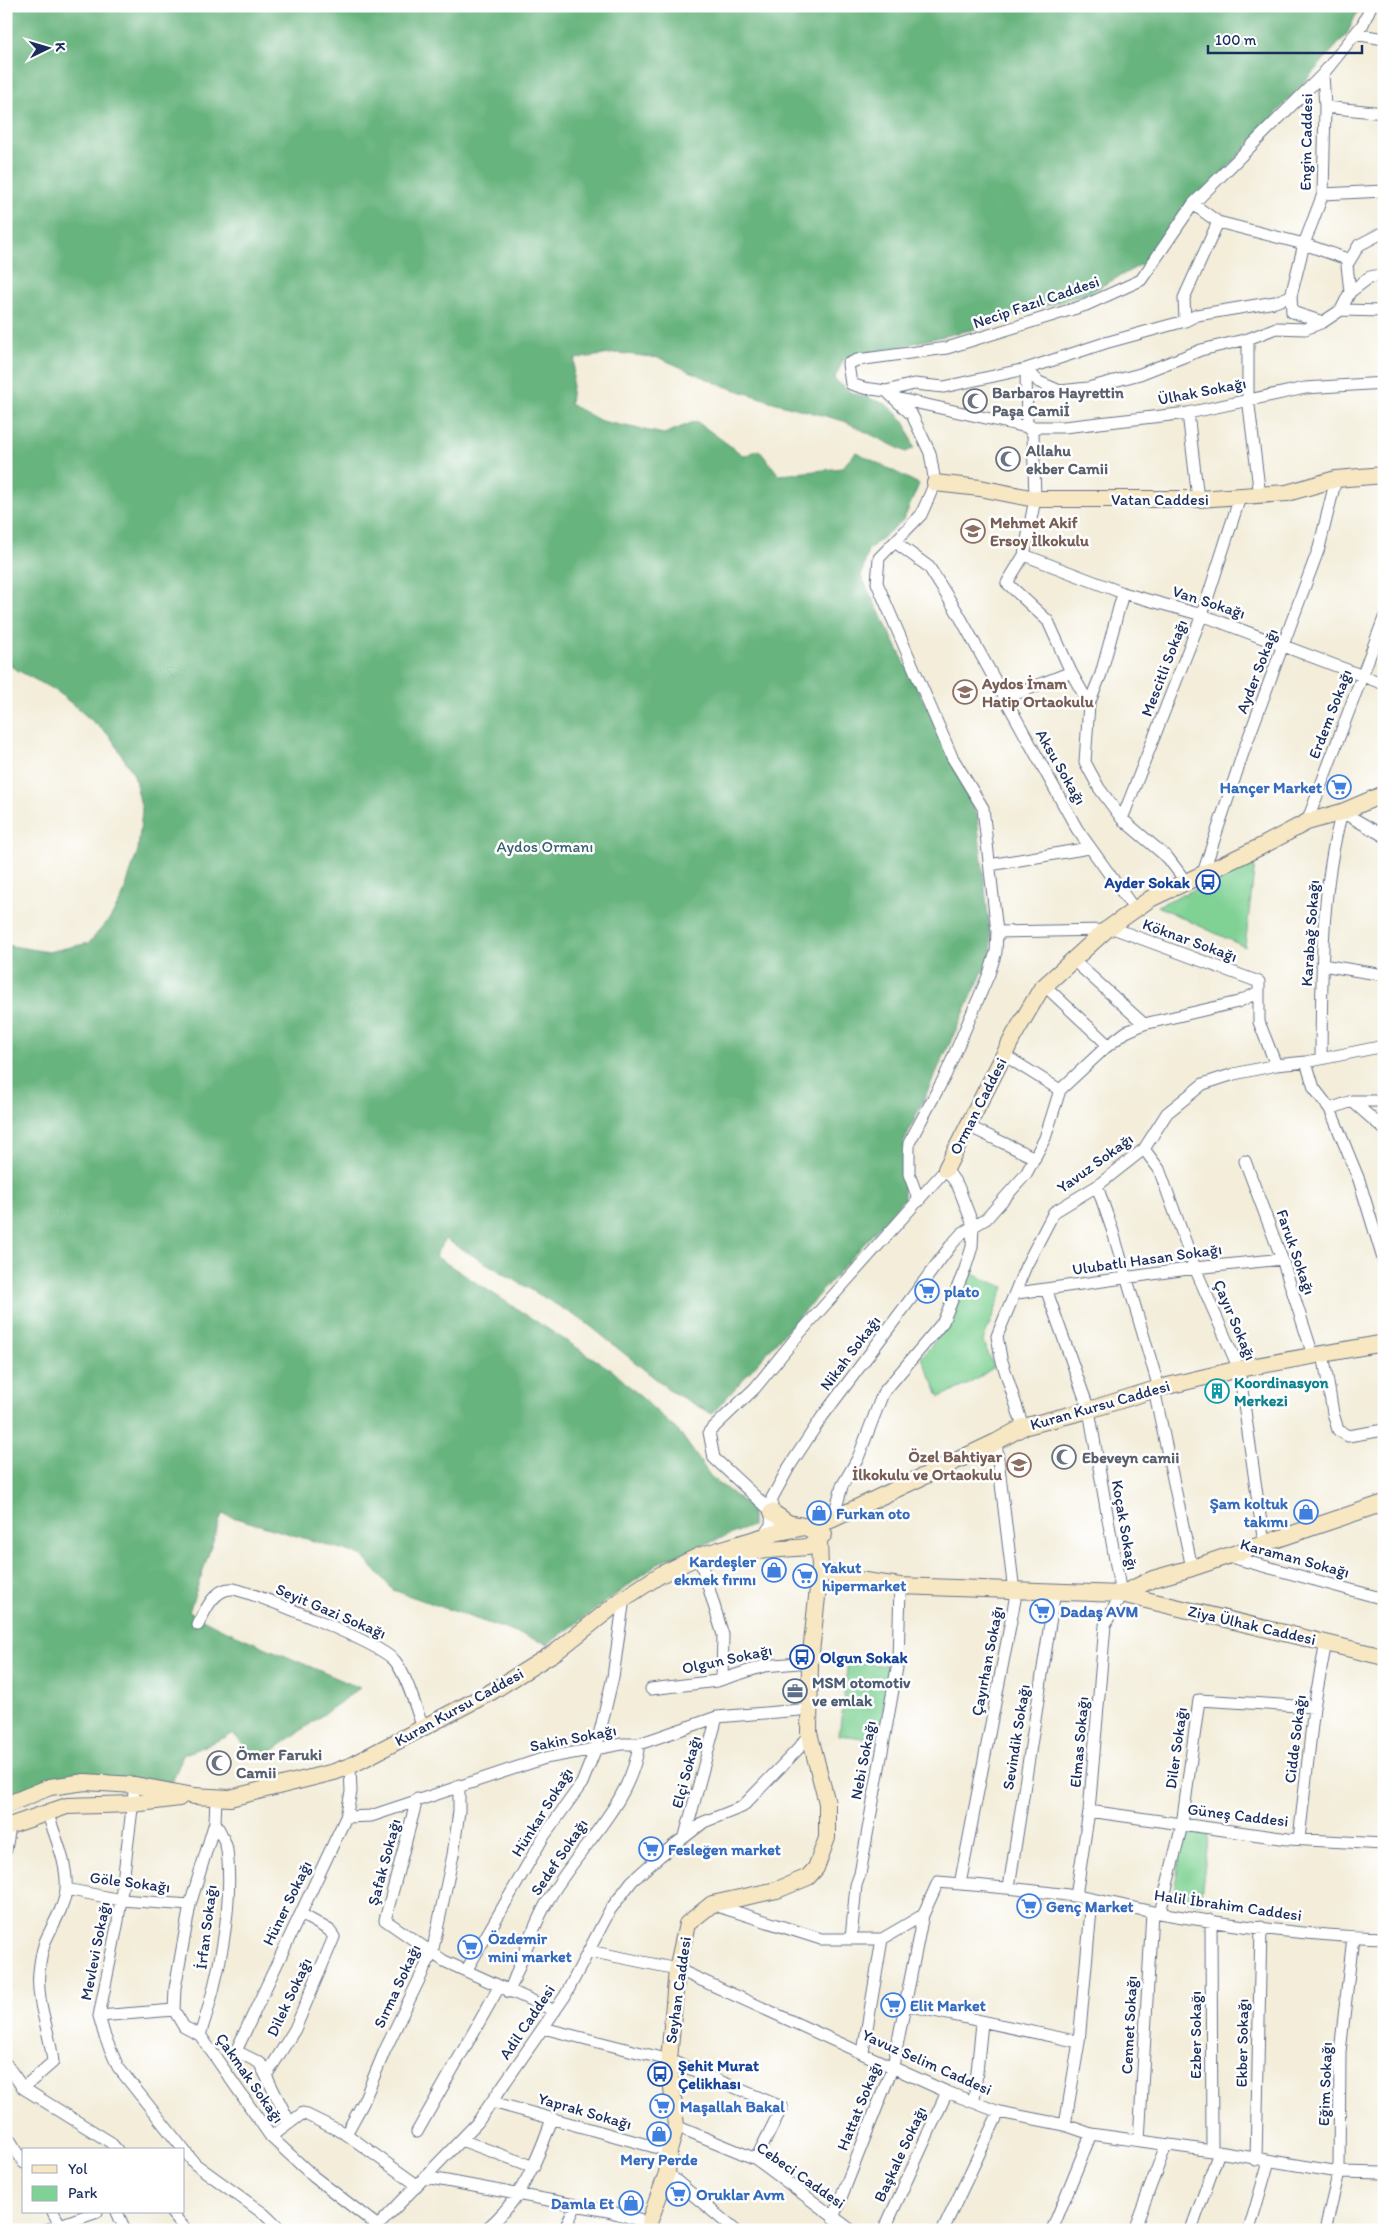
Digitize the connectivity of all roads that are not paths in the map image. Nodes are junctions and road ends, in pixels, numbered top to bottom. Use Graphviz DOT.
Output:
graph roads {
  1 [pos="1371,6"];
  2 [pos="1355,34"];
  3 [pos="1384,39"];
  4 [pos="1323,74"];
  5 [pos="1325,106"];
  6 [pos="1384,113"];
  7 [pos="1384,191"];
  8 [pos="1323,194"];
  9 [pos="1193,204"];
  10 [pos="1218,222"];
  11 [pos="1384,232"];
  12 [pos="1304,244"];
  13 [pos="1350,260"];
  14 [pos="1384,274"];
  15 [pos="1350,292"];
  16 [pos="1291,296"];
  17 [pos="1341,310"];
  18 [pos="1384,311"];
  19 [pos="1185,321"];
  20 [pos="1324,322"];
  21 [pos="1248,339"];
  22 [pos="1026,369"];
  23 [pos="1384,383"];
  24 [pos="890,394"];
  25 [pos="1248,398"];
  26 [pos="1188,413"];
  27 [pos="1027,427"];
  28 [pos="1384,475"];
  29 [pos="1336,479"];
  30 [pos="935,484"];
  31 [pos="1260,496"];
  32 [pos="1240,497"];
  33 [pos="1035,499"];
  34 [pos="1198,499"];
  35 [pos="895,542"];
  36 [pos="1024,554"];
  37 [pos="1123,593"];
  38 [pos="1202,615"];
  39 [pos="1384,618"];
  40 [pos="1284,646"];
  41 [pos="1071,672"];
  42 [pos="1361,677"];
  43 [pos="1384,684"];
  44 [pos="1003,699"];
  45 [pos="1089,704"];
  46 [pos="1384,794"];
  47 [pos="1342,812"];
  48 [pos="1122,819"];
  49 [pos="1307,822"];
  50 [pos="1384,836"];
  51 [pos="1089,848"];
  52 [pos="990,865"];
  53 [pos="1203,873"];
  54 [pos="1186,882"];
  55 [pos="1134,910"];
  56 [pos="1108,929"];
  57 [pos="997,932"];
  58 [pos="1073,960"];
  59 [pos="1322,965"];
  60 [pos="1384,975"];
  61 [pos="1045,986"];
  62 [pos="1259,987"];
  63 [pos="1144,1024"];
  64 [pos="1108,1045"];
  65 [pos="1384,1046"];
  66 [pos="1004,1055"];
  67 [pos="1321,1058"];
  68 [pos="1306,1062"];
  69 [pos="1276,1065"];
  70 [pos="1060,1090"];
  71 [pos="1384,1100"];
  72 [pos="1352,1101"];
  73 [pos="1330,1109"];
  74 [pos="968,1126"];
  75 [pos="1384,1129"];
  76 [pos="1144,1149"];
  77 [pos="1035,1158"];
  78 [pos="1246,1161"];
  79 [pos="946,1169"];
  80 [pos="1096,1186"];
  81 [pos="919,1201"];
  82 [pos="973,1225"];
  83 [pos="1282,1258"];
  84 [pos="1384,1262"];
  85 [pos="1195,1268"];
  86 [pos="1127,1277"];
  87 [pos="1046,1289"];
  88 [pos="1017,1293"];
  89 [pos="1384,1343"];
  90 [pos="1318,1354"];
  91 [pos="1239,1369"];
  92 [pos="1156,1389"];
  93 [pos="1088,1410"];
  94 [pos="1022,1427"];
  95 [pos="1384,1430"];
  96 [pos="996,1442"];
  97 [pos="1384,1503"];
  98 [pos="772,1512"];
  99 [pos="833,1519"];
  100 [pos="804,1526"];
  101 [pos="788,1530"];
  102 [pos="763,1536"];
  103 [pos="814,1543"];
  104 [pos="1264,1544"];
  105 [pos="699,1556"];
  106 [pos="1227,1556"];
  107 [pos="820,1568"];
  108 [pos="1192,1568"];
  109 [pos="900,1586"];
  110 [pos="1014,1590"];
  111 [pos="1055,1591"];
  112 [pos="1121,1594"];
  113 [pos="624,1598"];
  114 [pos="1384,1598"];
  115 [pos="198,1625"];
  116 [pos="1326,1642"];
  117 [pos="1384,1657"];
  118 [pos="810,1662"];
  119 [pos="722,1679"];
  120 [pos="651,1689"];
  121 [pos="1314,1707"];
  122 [pos="811,1709"];
  123 [pos="717,1717"];
  124 [pos="423,1728"];
  125 [pos="809,1732"];
  126 [pos="639,1744"];
  127 [pos="596,1748"];
  128 [pos="350,1766"];
  129 [pos="459,1784"];
  130 [pos="135,1785"];
  131 [pos="194,1796"];
  132 [pos="216,1798"];
  133 [pos="417,1799"];
  134 [pos="133,1804"];
  135 [pos="6,1805"];
  136 [pos="47,1811"];
  137 [pos="1089,1811"];
  138 [pos="346,1817"];
  139 [pos="215,1822"];
  140 [pos="1182,1825"];
  141 [pos="8,1826"];
  142 [pos="685,1836"];
  143 [pos="1299,1839"];
  144 [pos="1384,1844"];
  145 [pos="6,1850"];
  146 [pos="960,1884"];
  147 [pos="1009,1888"];
  148 [pos="66,1889"];
  149 [pos="1076,1896"];
  150 [pos="1092,1899"];
  151 [pos="121,1900"];
  152 [pos="712,1904"];
  153 [pos="190,1905"];
  154 [pos="1156,1912"];
  155 [pos="301,1914"];
  156 [pos="923,1915"];
  157 [pos="1211,1920"];
  158 [pos="1261,1926"];
  159 [pos="1353,1937"];
  160 [pos="1384,1938"];
  161 [pos="851,1939"];
  162 [pos="882,1939"];
  163 [pos="588,1951"];
  164 [pos="432,1953"];
  165 [pos="677,1969"];
  166 [pos="466,1971"];
  167 [pos="504,1990"];
  168 [pos="906,2005"];
  169 [pos="174,2010"];
  170 [pos="555,2011"];
  171 [pos="99,2016"];
  172 [pos="982,2023"];
  173 [pos="543,2028"];
  174 [pos="200,2035"];
  175 [pos="1079,2042"];
  176 [pos="863,2052"];
  177 [pos="669,2060"];
  178 [pos="260,2062"];
  179 [pos="6,2064"];
  180 [pos="893,2066"];
  181 [pos="23,2088"];
  182 [pos="946,2092"];
  183 [pos="974,2101"];
  184 [pos="492,2102"];
  185 [pos="999,2112"];
  186 [pos="552,2119"];
  187 [pos="290,2123"];
  188 [pos="1066,2125"];
  189 [pos="676,2126"];
  190 [pos="417,2132"];
  191 [pos="6,2134"];
  192 [pos="346,2134"];
  193 [pos="1091,2134"];
  194 [pos="270,2136"];
  195 [pos="461,2140"];
  196 [pos="1139,2141"];
  197 [pos="1166,2145"];
  198 [pos="116,2148"];
  199 [pos="182,2148"];
  200 [pos="185,2151"];
  201 [pos="669,2151"];
  202 [pos="1216,2152"];
  203 [pos="756,2159"];
  204 [pos="22,2160"];
  205 [pos="1256,2160"];
  206 [pos="1269,2161"];
  207 [pos="534,2167"];
  208 [pos="1339,2172"];
  209 [pos="667,2173"];
  210 [pos="1384,2173"];
  211 [pos="421,2181"];
  212 [pos="517,2195"];
  213 [pos="576,2205"];
  214 [pos="54,2214"];
  215 [pos="92,2214"];
  216 [pos="118,2214"];
  217 [pos="173,2214"];
  218 [pos="833,2218"];
  219 [pos="650,2226"];
  220 [pos="61,2227"];
  221 [pos="376,2228"];
  222 [pos="46,2230"];
  223 [pos="125,2230"];
  224 [pos="186,2230"];
  225 [pos="281,2230"];
  226 [pos="486,2230"];
  227 [pos="564,2230"];
  228 [pos="735,2230"];
  229 [pos="851,2230"];
  230 [pos="884,2230"];
  231 [pos="943,2230"];
  232 [pos="1052,2230"];
  233 [pos="1134,2230"];
  234 [pos="1191,2230"];
  235 [pos="1249,2230"];
  236 [pos="1325,2230"];
  1 -- 2 [label="street, Necip Fazıl Caddesi"];
  2 -- 3 [label="street"];
  2 -- 4 [label="street, Necip Fazıl Caddesi"];
  4 -- 5 [label="street, Engin Caddesi"];
  4 -- 9 [label="street, Necip Fazıl Caddesi"];
  5 -- 6 [label="street"];
  5 -- 8 [label="street, Engin Caddesi"];
  7 -- 8 [label="street"];
  8 -- 12 [label="street, Engin Caddesi"];
  9 -- 10 [label="street"];
  9 -- 24 [label="street, Necip Fazıl Caddesi"];
  10 -- 12 [label="street"];
  10 -- 19 [label="street"];
  11 -- 13 [label="street"];
  12 -- 13 [label="street"];
  12 -- 16 [label="street, Engin Caddesi"];
  13 -- 15 [label="street"];
  14 -- 15 [label="street"];
  15 -- 17 [label="street"];
  16 -- 19 [label="street"];
  16 -- 20 [label="street"];
  17 -- 18 [label="street"];
  17 -- 20 [label="street"];
  19 -- 22 [label="street"];
  20 -- 21 [label="street"];
  21 -- 22 [label="street"];
  21 -- 25 [label="street"];
  22 -- 24 [label="street"];
  22 -- 27 [label="street"];
  23 -- 25 [label="street, Ülhak Sokağı"];
  24 -- 27 [label="street, Ülhak Sokağı"];
  24 -- 30 [label="street"];
  25 -- 26 [label="street, Ülhak Sokağı"];
  25 -- 31 [label="street"];
  26 -- 27 [label="street, Ülhak Sokağı"];
  26 -- 34 [label="street"];
  27 -- 33 [label="street"];
  28 -- 29 [label="street, Vatan Caddesi"];
  29 -- 31 [label="street, Vatan Caddesi"];
  29 -- 40 [label="street, Ayder Sokağı"];
  30 -- 33 [label="street, Vatan Caddesi"];
  30 -- 35 [label="street"];
  31 -- 32 [label="street, Vatan Caddesi"];
  32 -- 34 [label="street, Vatan Caddesi"];
  32 -- 38 [label="street, Mescitli Sokağı"];
  33 -- 34 [label="street, Vatan Caddesi"];
  33 -- 36 [label="street"];
  35 -- 44 [label="street, Aksu Sokağı"];
  35 -- 52 [label="street"];
  36 -- 37 [label="street, Van Sokağı"];
  36 -- 41 [label="street"];
  37 -- 38 [label="street, Van Sokağı"];
  37 -- 45 [label="street"];
  38 -- 40 [label="street, Van Sokağı"];
  38 -- 48 [label="street, Mescitli Sokağı"];
  39 -- 42 [label="street, Erdem Sokağı"];
  40 -- 42 [label="street, Van Sokağı"];
  40 -- 53 [label="street, Ayder Sokağı"];
  41 -- 44 [label="street"];
  41 -- 45 [label="street"];
  42 -- 43 [label="street, Van Sokağı"];
  42 -- 49 [label="street, Erdem Sokağı"];
  44 -- 51 [label="street, Aksu Sokağı"];
  45 -- 48 [label="street"];
  46 -- 47 [label="street, Orman Caddesi"];
  47 -- 49 [label="street, Orman Caddesi"];
  47 -- 50 [label="street"];
  47 -- 59 [label="street, Karabağ Sokağı"];
  48 -- 54 [label="street"];
  49 -- 53 [label="street, Orman Caddesi"];
  51 -- 52 [label="street"];
  51 -- 55 [label="street, Aksu Sokağı"];
  52 -- 57 [label="street"];
  53 -- 54 [label="street, Orman Caddesi"];
  54 -- 55 [label="street, Orman Caddesi"];
  55 -- 56 [label="street, Orman Caddesi"];
  56 -- 57 [label="street"];
  56 -- 58 [label="street, Orman Caddesi"];
  56 -- 62 [label="street, Köknar Sokağı"];
  57 -- 81 [label="street"];
  58 -- 61 [label="street, Orman Caddesi"];
  58 -- 63 [label="street"];
  59 -- 60 [label="street"];
  59 -- 67 [label="street, Karabağ Sokağı"];
  61 -- 64 [label="street"];
  61 -- 66 [label="street, Orman Caddesi"];
  62 -- 63 [label="street"];
  62 -- 69 [label="street"];
  63 -- 64 [label="street"];
  64 -- 70 [label="street"];
  65 -- 67 [label="street, Yavuz Sokağı"];
  66 -- 70 [label="street"];
  66 -- 74 [label="street, Orman Caddesi"];
  67 -- 68 [label="street, Yavuz Sokağı"];
  68 -- 69 [label="street, Yavuz Sokağı"];
  68 -- 73 [label="street"];
  69 -- 76 [label="street, Yavuz Sokağı"];
  70 -- 77 [label="street, Nikah Sokağı"];
  71 -- 72 [label="street"];
  72 -- 73 [label="street"];
  72 -- 75 [label="street"];
  73 -- 84 [label="street"];
  74 -- 77 [label="street"];
  74 -- 79 [label="street, Orman Caddesi"];
  76 -- 80 [label="street, Yavuz Sokağı"];
  76 -- 85 [label="street, Çayır Sokağı"];
  77 -- 82 [label="street, Nikah Sokağı"];
  78 -- 83 [label="street, Faruk Sokağı"];
  79 -- 81 [label="street, Orman Caddesi"];
  79 -- 82 [label="street"];
  80 -- 86 [label="street"];
  80 -- 88 [label="street, Yavuz Sokağı"];
  81 -- 98 [label="street, Orman Caddesi"];
  82 -- 98 [label="street, Nikah Sokağı"];
  82 -- 99 [label="street"];
  83 -- 85 [label="street, Ulubatlı Hasan Sokağı"];
  83 -- 90 [label="street, Faruk Sokağı"];
  85 -- 86 [label="street, Ulubatlı Hasan Sokağı"];
  85 -- 91 [label="street, Çayır Sokağı"];
  86 -- 87 [label="street, Ulubatlı Hasan Sokağı"];
  86 -- 92 [label="street"];
  87 -- 88 [label="street, Ulubatlı Hasan Sokağı"];
  87 -- 93 [label="street, Koçak Sokağı"];
  88 -- 94 [label="street, Yavuz Sokağı"];
  89 -- 90 [label="street, Kuran Kursu Caddesi"];
  90 -- 91 [label="street, Kuran Kursu Caddesi"];
  90 -- 95 [label="street, Faruk Sokağı"];
  91 -- 92 [label="street, Kuran Kursu Caddesi"];
  91 -- 104 [label="street, Çayır Sokağı"];
  92 -- 93 [label="street, Kuran Kursu Caddesi"];
  92 -- 108 [label="street"];
  93 -- 94 [label="street, Kuran Kursu Caddesi"];
  93 -- 112 [label="street, Koçak Sokağı"];
  94 -- 96 [label="street, Kuran Kursu Caddesi"];
  96 -- 99 [label="street, Kuran Kursu Caddesi"];
  96 -- 110 [label="street, Çayırhan Sokağı"];
  97 -- 104 [label="street"];
  98 -- 100 [label="street"];
  98 -- 101 [label="street"];
  98 -- 102 [label="street, Nikah Sokağı"];
  99 -- 100 [label="street, Kuran Kursu Caddesi"];
  99 -- 103 [label="street, Kuran Kursu Caddesi"];
  100 -- 101 [label="street, Kuran Kursu Caddesi"];
  100 -- 103 [label="street"];
  101 -- 102 [label="street, Kuran Kursu Caddesi"];
  101 -- 103 [label="street"];
  102 -- 105 [label="street, Kuran Kursu Caddesi"];
  103 -- 105 [label="street, Kuran Kursu Caddesi"];
  103 -- 107 [label="street, Seyhan Caddesi"];
  104 -- 106 [label="street"];
  105 -- 113 [label="street, Kuran Kursu Caddesi"];
  105 -- 119 [label="street"];
  106 -- 108 [label="street"];
  106 -- 114 [label="street, Karaman Sokağı"];
  107 -- 109 [label="street"];
  107 -- 118 [label="street, Seyhan Caddesi"];
  108 -- 112 [label="street"];
  109 -- 110 [label="street"];
  109 -- 161 [label="street, Nebi Sokağı"];
  110 -- 111 [label="street"];
  110 -- 146 [label="street, Çayırhan Sokağı"];
  111 -- 112 [label="street"];
  111 -- 147 [label="street, Sevindik Sokağı"];
  112 -- 116 [label="street, Ziya Ülhak Caddesi"];
  112 -- 137 [label="street, Elmas Sokağı"];
  113 -- 124 [label="street, Kuran Kursu Caddesi"];
  113 -- 127 [label="street, Hünkar Sokağı"];
  115 -- 124 [label="street, Seyit Gazi Sokağı"];
  116 -- 117 [label="street, Ziya Ülhak Caddesi"];
  116 -- 121 [label="street, Cidde Sokağı"];
  118 -- 119 [label="street, Olgun Sokağı"];
  118 -- 122 [label="street, Seyhan Caddesi"];
  119 -- 120 [label="street, Olgun Sokağı"];
  121 -- 140 [label="street, Diler Sokağı"];
  121 -- 143 [label="street, Cidde Sokağı"];
  122 -- 123 [label="street, Sakin Sokağı"];
  122 -- 125 [label="street, Seyhan Caddesi"];
  123 -- 126 [label="street, Sakin Sokağı"];
  123 -- 142 [label="street, Elçi Sokağı"];
  124 -- 128 [label="street, Kuran Kursu Caddesi"];
  125 -- 142 [label="street, Adil Caddesi"];
  125 -- 152 [label="street, Seyhan Caddesi"];
  126 -- 127 [label="street, Sakin Sokağı"];
  126 -- 167 [label="street, Sedef Sokağı"];
  127 -- 129 [label="street, Sakin Sokağı"];
  127 -- 166 [label="street, Hünkar Sokağı"];
  128 -- 132 [label="street, Kuran Kursu Caddesi"];
  128 -- 138 [label="street, Hüner Sokağı"];
  129 -- 133 [label="street, Sakin Sokağı"];
  129 -- 164 [label="street, Sırma Sokağı"];
  130 -- 131 [label="street, Kuran Kursu Caddesi"];
  130 -- 134 [label="street, Mevlevi Sokağı"];
  130 -- 135 [label="street, Kuran Kursu Caddesi"];
  131 -- 132 [label="street, Kuran Kursu Caddesi"];
  131 -- 134 [label="street, Kuran Kursu Caddesi"];
  132 -- 139 [label="street"];
  133 -- 138 [label="street, Sakin Sokağı"];
  133 -- 164 [label="street, Şafak Sokağı"];
  134 -- 136 [label="street, Kuran Kursu Caddesi"];
  134 -- 151 [label="street, Mevlevi Sokağı"];
  136 -- 141 [label="street, Kuran Kursu Caddesi"];
  136 -- 148 [label="street"];
  137 -- 140 [label="street, Güneş Caddesi"];
  137 -- 149 [label="street, Elmas Sokağı"];
  138 -- 155 [label="street, Hüner Sokağı"];
  139 -- 153 [label="street"];
  139 -- 174 [label="street, İrfan Sokağı"];
  140 -- 143 [label="street, Güneş Caddesi"];
  140 -- 154 [label="street, Diler Sokağı"];
  141 -- 145 [label="street"];
  142 -- 163 [label="street, Adil Caddesi"];
  143 -- 144 [label="street, Güneş Caddesi"];
  146 -- 147 [label="street, Halil İbrahim Caddesi"];
  146 -- 156 [label="street, Halil İbrahim Caddesi"];
  147 -- 149 [label="street, Halil İbrahim Caddesi"];
  148 -- 151 [label="street, Göle Sokağı"];
  148 -- 181 [label="street"];
  149 -- 150 [label="street, Halil İbrahim Caddesi"];
  150 -- 154 [label="street, Halil İbrahim Caddesi"];
  150 -- 175 [label="street"];
  151 -- 153 [label="street, Göle Sokağı"];
  151 -- 171 [label="street, Mevlevi Sokağı"];
  152 -- 161 [label="street"];
  152 -- 165 [label="street, Seyhan Caddesi"];
  153 -- 169 [label="street"];
  154 -- 157 [label="street, Halil İbrahim Caddesi"];
  154 -- 196 [label="street, Cennet Sokağı"];
  155 -- 178 [label="street, Hüner Sokağı"];
  155 -- 178 [label="street, Dilek Sokağı"];
  156 -- 162 [label="street"];
  156 -- 168 [label="street, Hattat Sokağı"];
  157 -- 158 [label="street, Halil İbrahim Caddesi"];
  157 -- 202 [label="street, Ezber Sokağı"];
  158 -- 159 [label="street, Halil İbrahim Caddesi"];
  158 -- 205 [label="street, Ekber Sokağı"];
  159 -- 160 [label="street, Halil İbrahim Caddesi"];
  159 -- 208 [label="street, Eğim Sokağı"];
  161 -- 162 [label="street"];
  162 -- 176 [label="street"];
  163 -- 165 [label="street, Yavuz Selim Caddesi"];
  163 -- 170 [label="street, Adil Caddesi"];
  164 -- 166 [label="street, Şafak Sokağı"];
  164 -- 192 [label="street, Sırma Sokağı"];
  165 -- 176 [label="street, Yavuz Selim Caddesi"];
  165 -- 177 [label="street, Seyhan Caddesi"];
  166 -- 167 [label="street, Şafak Sokağı"];
  167 -- 170 [label="street, Şafak Sokağı"];
  167 -- 190 [label="street, Sedef Sokağı"];
  168 -- 172 [label="street"];
  168 -- 180 [label="street, Hattat Sokağı"];
  169 -- 171 [label="street"];
  169 -- 174 [label="street, Çakmak Sokağı"];
  170 -- 173 [label="street, Adil Caddesi"];
  171 -- 199 [label="street, Mevlevi Sokağı"];
  172 -- 175 [label="street"];
  172 -- 183 [label="street"];
  173 -- 177 [label="street"];
  173 -- 184 [label="street, Adil Caddesi"];
  174 -- 194 [label="street, Çakmak Sokağı"];
  175 -- 188 [label="street"];
  176 -- 180 [label="street, Yavuz Selim Caddesi"];
  177 -- 189 [label="street, Seyhan Caddesi"];
  177 -- 203 [label="street"];
  178 -- 187 [label="street"];
  179 -- 181 [label="street"];
  180 -- 182 [label="street, Yavuz Selim Caddesi"];
  180 -- 218 [label="street, Hattat Sokağı"];
  181 -- 198 [label="street"];
  182 -- 183 [label="street, Yavuz Selim Caddesi"];
  182 -- 230 [label="street, Başkale Sokağı"];
  183 -- 185 [label="street, Yavuz Selim Caddesi"];
  184 -- 186 [label="street, Yaprak Sokağı"];
  184 -- 195 [label="street, Adil Caddesi"];
  185 -- 188 [label="street, Yavuz Selim Caddesi"];
  185 -- 231 [label="street"];
  186 -- 201 [label="street, Yaprak Sokağı"];
  186 -- 207 [label="street"];
  187 -- 192 [label="street"];
  187 -- 194 [label="street"];
  188 -- 193 [label="street, Yavuz Selim Caddesi"];
  189 -- 201 [label="street, Seyhan Caddesi"];
  189 -- 203 [label="street, Cebeci Caddesi"];
  191 -- 204 [label="street"];
  192 -- 211 [label="street"];
  193 -- 196 [label="street, Yavuz Selim Caddesi"];
  193 -- 232 [label="street"];
  194 -- 221 [label="street, Çakmak Sokağı"];
  195 -- 207 [label="street"];
  195 -- 211 [label="street, Adil Caddesi"];
  196 -- 197 [label="street, Yavuz Selim Caddesi"];
  197 -- 202 [label="street, Yavuz Selim Caddesi"];
  197 -- 233 [label="street"];
  200 -- 225 [label="street, Mevlevi Sokağı"];
  201 -- 209 [label="street, Seyhan Caddesi"];
  202 -- 205 [label="street, Yavuz Selim Caddesi"];
  202 -- 234 [label="street, Ezber Sokağı"];
  203 -- 218 [label="street, Cebeci Caddesi"];
  205 -- 206 [label="street, Yavuz Selim Caddesi"];
  206 -- 208 [label="street, Yavuz Selim Caddesi"];
  206 -- 235 [label="street"];
  207 -- 212 [label="street"];
  208 -- 210 [label="street, Yavuz Selim Caddesi"];
  208 -- 236 [label="street, Eğim Sokağı"];
  209 -- 219 [label="street, Seyhan Caddesi"];
  209 -- 228 [label="street"];
  211 -- 212 [label="street"];
  211 -- 221 [label="street, Adil Caddesi"];
  212 -- 213 [label="street"];
  212 -- 226 [label="street"];
  213 -- 219 [label="street"];
  213 -- 227 [label="street"];
  214 -- 220 [label="street"];
  215 -- 220 [label="street"];
  216 -- 223 [label="street"];
  217 -- 224 [label="street"];
  218 -- 229 [label="street, Cebeci Caddesi"];
  220 -- 222 [label="street"];
}
